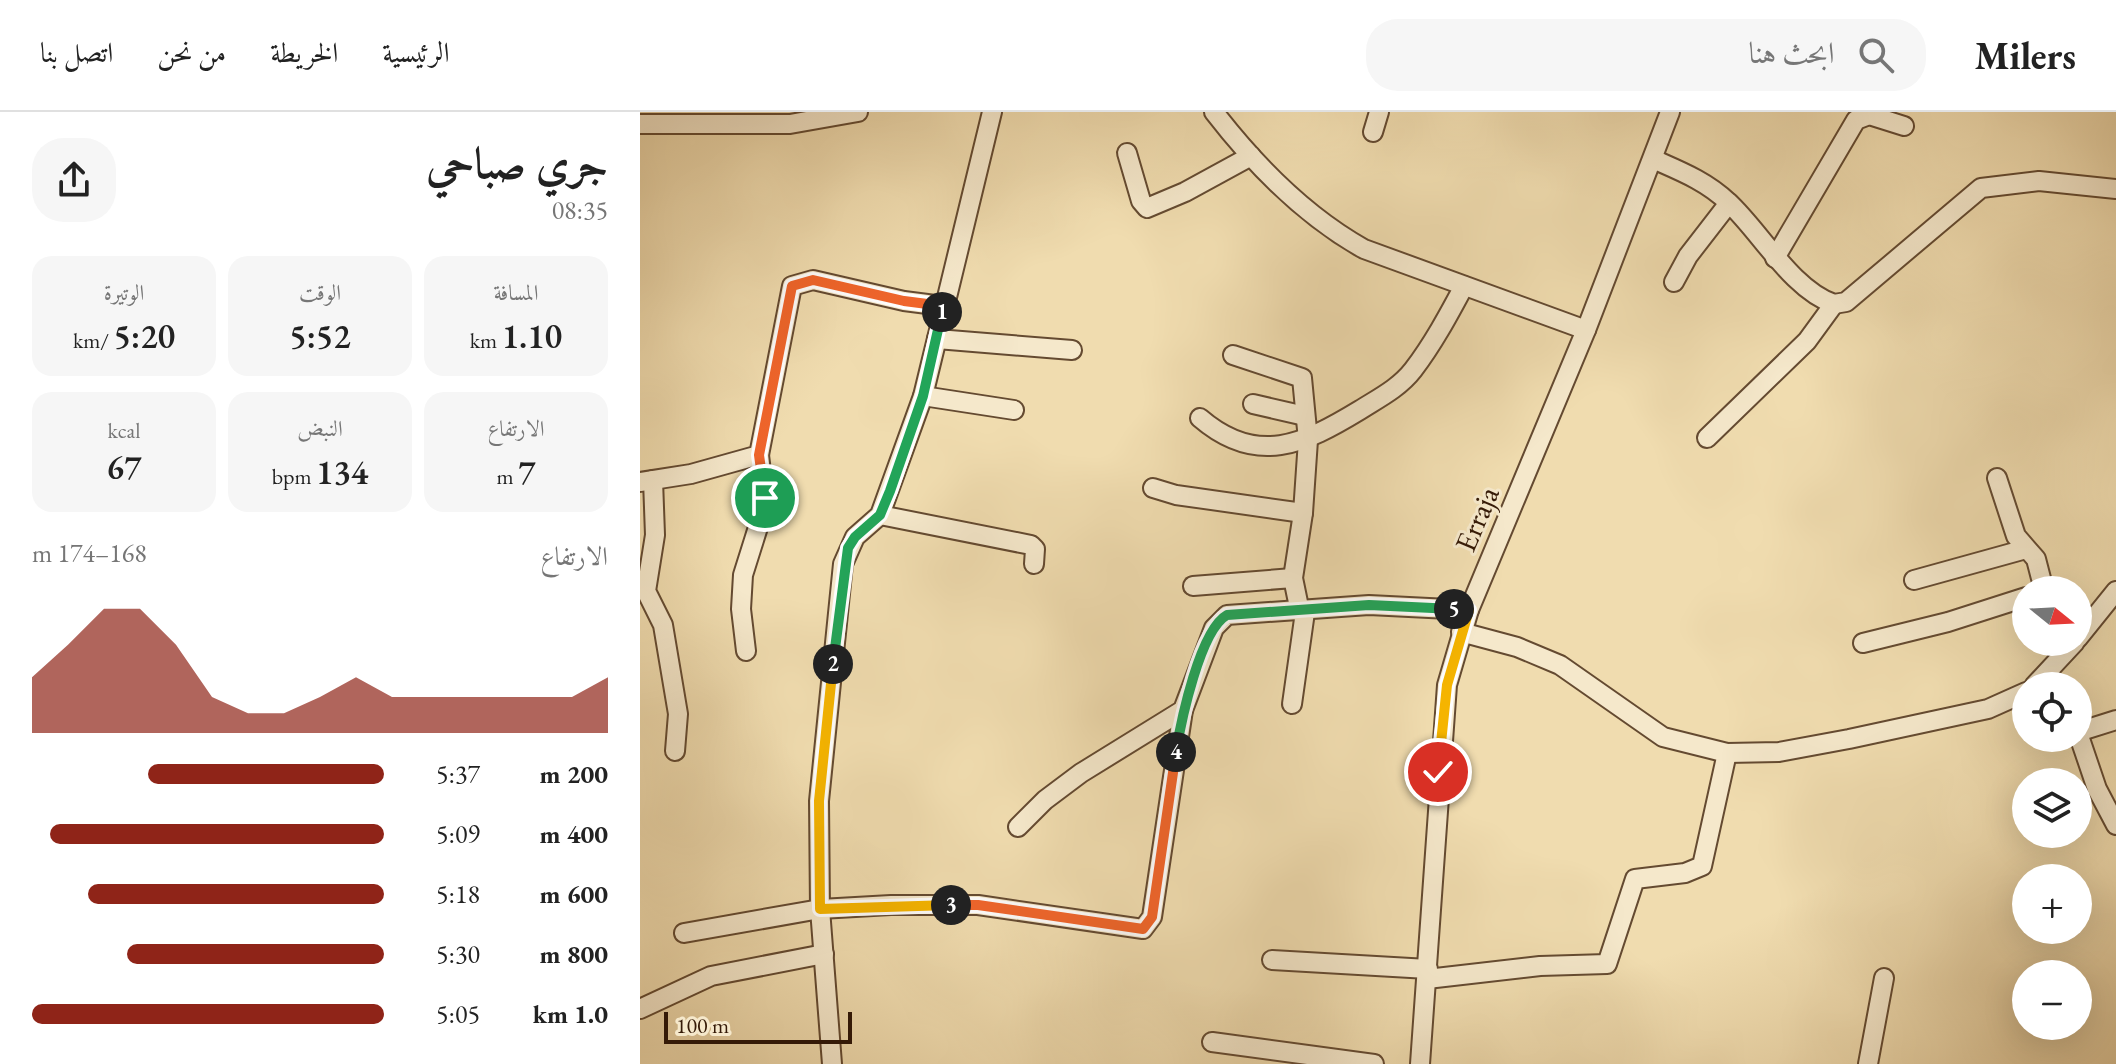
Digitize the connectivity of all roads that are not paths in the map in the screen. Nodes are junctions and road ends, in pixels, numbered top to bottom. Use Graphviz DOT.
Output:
graph roads {
  1 [pos="858,112"];
  2 [pos="992,112"];
  3 [pos="1214,112"];
  4 [pos="1379,112"];
  5 [pos="1670,112"];
  6 [pos="640,124"];
  7 [pos="1904,126"];
  8 [pos="1373,132"];
  9 [pos="1127,153"];
  10 [pos="1251,156"];
  11 [pos="1653,159"];
  12 [pos="2116,189"];
  13 [pos="1729,203"];
  14 [pos="1775,258"];
  15 [pos="1674,282"];
  16 [pos="1464,286"];
  17 [pos="1834,304"];
  18 [pos="943,306"];
  19 [pos="1586,330"];
  20 [pos="937,339"];
  21 [pos="1072,350"];
  22 [pos="1233,355"];
  23 [pos="923,396"];
  24 [pos="1253,404"];
  25 [pos="1014,410"];
  26 [pos="1305,416"];
  27 [pos="1200,418"];
  28 [pos="1707,438"];
  29 [pos="1308,440"];
  30 [pos="759,455"];
  31 [pos="1997,478"];
  32 [pos="646,481"];
  33 [pos="1153,488"];
  34 [pos="1303,513"];
  35 [pos="880,515"];
  36 [pos="2026,549"];
  37 [pos="1034,564"];
  38 [pos="2040,576"];
  39 [pos="1293,578"];
  40 [pos="1914,580"];
  41 [pos="1193,586"];
  42 [pos="2116,591"];
  43 [pos="2012,601"];
  44 [pos="1469,610"];
  45 [pos="1302,612"];
  46 [pos="2092,618"];
  47 [pos="1461,632"];
  48 [pos="1863,643"];
  49 [pos="746,651"];
  50 [pos="2012,698"];
  51 [pos="1292,704"];
  52 [pos="1183,710"];
  53 [pos="2116,720"];
  54 [pos="2092,728"];
  55 [pos="675,751"];
  56 [pos="2085,752"];
  57 [pos="1727,753"];
  58 [pos="2116,825"];
  59 [pos="1018,827"];
  60 [pos="820,909"];
  61 [pos="684,933"];
  62 [pos="824,954"];
  63 [pos="1272,960"];
  64 [pos="1427,974"];
  65 [pos="1884,978"];
  66 [pos="640,1009"];
  67 [pos="1212,1042"];
  68 [pos="832,1064"];
  69 [pos="1374,1064"];
  70 [pos="1420,1064"];
  71 [pos="1868,1064"];
  1 -- 6 [label="street"];
  2 -- 18 [label="street"];
  3 -- 10 [label="street"];
  4 -- 8 [label="street"];
  5 -- 11 [label="street, Erraja"];
  7 -- 14 [label="street"];
  9 -- 10 [label="street"];
  10 -- 16 [label="street"];
  11 -- 13 [label="street"];
  11 -- 19 [label="street, Erraja"];
  12 -- 17 [label="street"];
  13 -- 14 [label="street"];
  13 -- 15 [label="street"];
  14 -- 17 [label="street"];
  16 -- 19 [label="street"];
  16 -- 29 [label="street"];
  17 -- 28 [label="street"];
  18 -- 20 [label="street"];
  18 -- 30 [label="street"];
  19 -- 44 [label="street, Erraja"];
  20 -- 21 [label="street"];
  20 -- 23 [label="street"];
  22 -- 26 [label="street"];
  23 -- 25 [label="street"];
  23 -- 35 [label="street"];
  24 -- 26 [label="street"];
  26 -- 29 [label="street"];
  27 -- 29 [label="street"];
  29 -- 34 [label="street"];
  30 -- 32 [label="street"];
  30 -- 49 [label="street"];
  31 -- 36 [label="street"];
  32 -- 55 [label="street"];
  33 -- 34 [label="street"];
  34 -- 39 [label="street"];
  35 -- 37 [label="street"];
  35 -- 60 [label="street"];
  36 -- 38 [label="street"];
  36 -- 40 [label="street"];
  39 -- 41 [label="street"];
  39 -- 45 [label="street"];
  42 -- 46 [label="street"];
  43 -- 48 [label="street"];
  44 -- 45 [label="street"];
  44 -- 47 [label="street, Erraja"];
  45 -- 51 [label="street"];
  45 -- 52 [label="street"];
  47 -- 57 [label="street"];
  47 -- 64 [label="street, Erraja"];
  50 -- 57 [label="street"];
  52 -- 59 [label="street"];
  52 -- 60 [label="street"];
  53 -- 54 [label="street"];
  56 -- 58 [label="street"];
  57 -- 64 [label="street"];
  60 -- 61 [label="street"];
  60 -- 62 [label="street"];
  62 -- 66 [label="street"];
  62 -- 68 [label="street"];
  63 -- 64 [label="street"];
  64 -- 70 [label="street, Erraja"];
  65 -- 71 [label="street"];
  67 -- 69 [label="street"];
}
